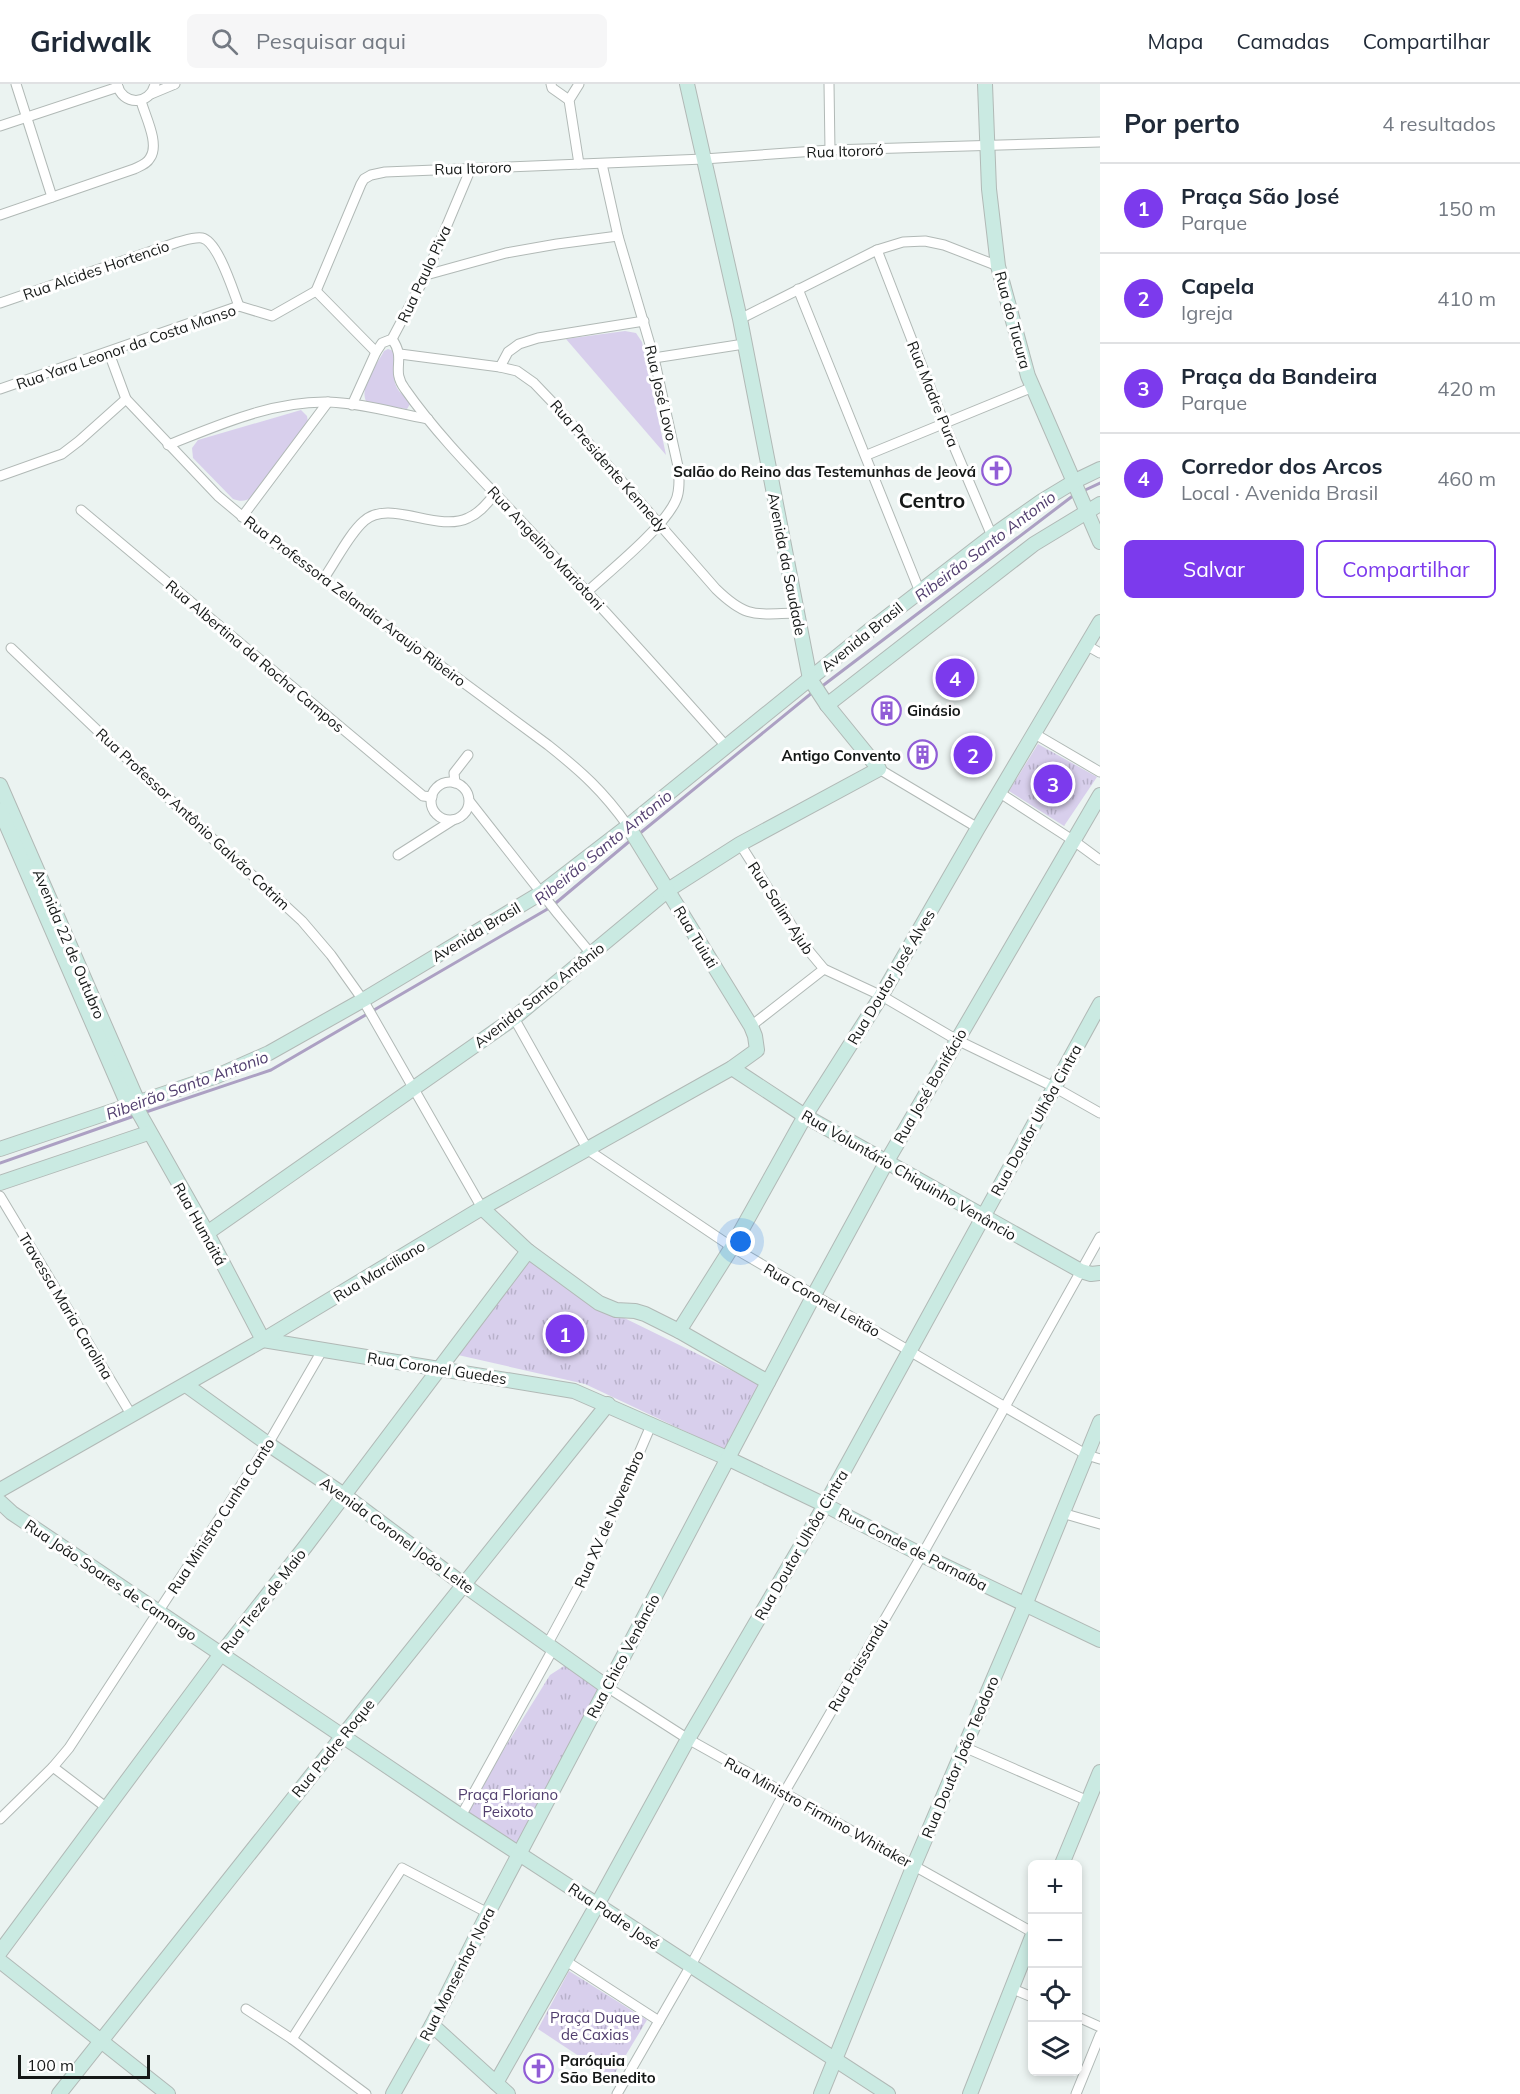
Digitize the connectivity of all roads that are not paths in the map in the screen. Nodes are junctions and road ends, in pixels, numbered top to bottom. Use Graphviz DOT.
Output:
graph roads {
  1 [pos="16,84"];
  2 [pos="175,84"];
  3 [pos="551,84"];
  4 [pos="579,84"];
  5 [pos="687,84"];
  6 [pos="829,84"];
  7 [pos="985,84"];
  8 [pos="117,86"];
  9 [pos="153,89"];
  10 [pos="569,100"];
  11 [pos="141,101"];
  12 [pos="26,117"];
  13 [pos="0,126"];
  14 [pos="1100,142"];
  15 [pos="987,146"];
  16 [pos="830,150"];
  17 [pos="704,159"];
  18 [pos="579,164"];
  19 [pos="602,164"];
  20 [pos="471,168"];
  21 [pos="52,197"];
  22 [pos="0,215"];
  23 [pos="618,236"];
  24 [pos="877,250"];
  25 [pos="998,266"];
  26 [pos="426,275"];
  27 [pos="798,289"];
  28 [pos="316,291"];
  29 [pos="0,303"];
  30 [pos="239,306"];
  31 [pos="740,319"];
  32 [pos="644,321"];
  33 [pos="392,339"];
  34 [pos="744,344"];
  35 [pos="376,352"];
  36 [pos="109,353"];
  37 [pos="400,354"];
  38 [pos="654,358"];
  39 [pos="500,366"];
  40 [pos="1033,387"];
  41 [pos="0,389"];
  42 [pos="126,399"];
  43 [pos="328,402"];
  44 [pos="352,405"];
  45 [pos="428,419"];
  46 [pos="944,423"];
  47 [pos="168,445"];
  48 [pos="867,455"];
  49 [pos="1100,469"];
  50 [pos="0,476"];
  51 [pos="1076,483"];
  52 [pos="496,493"];
  53 [pos="1100,504"];
  54 [pos="1086,507"];
  55 [pos="81,510"];
  56 [pos="242,517"];
  57 [pos="660,524"];
  58 [pos="992,536"];
  59 [pos="1100,542"];
  60 [pos="324,578"];
  61 [pos="920,591"];
  62 [pos="587,592"];
  63 [pos="796,613"];
  64 [pos="1100,622"];
  65 [pos="1086,645"];
  66 [pos="11,648"];
  67 [pos="1100,652"];
  68 [pos="818,693"];
  69 [pos="1035,734"];
  70 [pos="726,746"];
  71 [pos="468,755"];
  72 [pos="879,769"];
  73 [pos="1100,772"];
  74 [pos="455,783"];
  75 [pos="0,785"];
  76 [pos="1000,793"];
  77 [pos="1100,795"];
  78 [pos="432,797"];
  79 [pos="470,802"];
  80 [pos="0,810"];
  81 [pos="453,820"];
  82 [pos="978,828"];
  83 [pos="630,830"];
  84 [pos="1074,841"];
  85 [pos="740,844"];
  86 [pos="398,855"];
  87 [pos="1100,860"];
  88 [pos="668,890"];
  89 [pos="544,897"];
  90 [pos="592,955"];
  91 [pos="824,969"];
  92 [pos="882,996"];
  93 [pos="365,1004"];
  94 [pos="1100,1004"];
  95 [pos="514,1018"];
  96 [pos="751,1026"];
  97 [pos="957,1040"];
  98 [pos="757,1050"];
  99 [pos="732,1068"];
  100 [pos="1054,1087"];
  101 [pos="413,1088"];
  102 [pos="1100,1113"];
  103 [pos="139,1114"];
  104 [pos="805,1116"];
  105 [pos="0,1149"];
  106 [pos="588,1150"];
  107 [pos="887,1161"];
  108 [pos="0,1183"];
  109 [pos="0,1196"];
  110 [pos="482,1208"];
  111 [pos="982,1216"];
  112 [pos="207,1233"];
  113 [pos="1100,1237"];
  114 [pos="732,1247"];
  115 [pos="528,1251"];
  116 [pos="1093,1275"];
  117 [pos="814,1295"];
  118 [pos="679,1331"];
  119 [pos="263,1340"];
  120 [pos="323,1349"];
  121 [pos="908,1351"];
  122 [pos="440,1367"];
  123 [pos="768,1382"];
  124 [pos="186,1385"];
  125 [pos="608,1404"];
  126 [pos="1005,1406"];
  127 [pos="132,1416"];
  128 [pos="1100,1422"];
  129 [pos="651,1423"];
  130 [pos="268,1444"];
  131 [pos="1093,1457"];
  132 [pos="727,1458"];
  133 [pos="0,1490"];
  134 [pos="344,1495"];
  135 [pos="0,1502"];
  136 [pos="825,1505"];
  137 [pos="1062,1513"];
  138 [pos="1100,1524"];
  139 [pos="922,1556"];
  140 [pos="464,1585"];
  141 [pos="1025,1605"];
  142 [pos="159,1612"];
  143 [pos="1100,1640"];
  144 [pos="550,1647"];
  145 [pos="221,1654"];
  146 [pos="607,1687"];
  147 [pos="342,1737"];
  148 [pos="688,1739"];
  149 [pos="964,1747"];
  150 [pos="53,1767"];
  151 [pos="1100,1772"];
  152 [pos="784,1793"];
  153 [pos="1088,1801"];
  154 [pos="107,1808"];
  155 [pos="461,1816"];
  156 [pos="0,1819"];
  157 [pos="520,1854"];
  158 [pos="1064,1860"];
  159 [pos="914,1865"];
  160 [pos="597,1905"];
  161 [pos="488,1913"];
  162 [pos="1028,1930"];
  163 [pos="1028,1948"];
  164 [pos="0,1952"];
  165 [pos="566,1960"];
  166 [pos="0,1961"];
  167 [pos="690,1966"];
  168 [pos="1013,1989"];
  169 [pos="1028,1995"];
  170 [pos="246,2009"];
  171 [pos="1082,2019"];
  172 [pos="659,2021"];
  173 [pos="432,2025"];
  174 [pos="1100,2027"];
  175 [pos="1100,2035"];
  176 [pos="292,2039"];
  177 [pos="100,2042"];
  178 [pos="835,2060"];
  179 [pos="496,2083"];
  180 [pos="59,2094"];
  181 [pos="168,2094"];
  182 [pos="366,2094"];
  183 [pos="393,2094"];
  184 [pos="508,2094"];
  185 [pos="617,2094"];
  186 [pos="821,2094"];
  187 [pos="888,2094"];
  188 [pos="970,2094"];
  189 [pos="1076,2094"];
  1 -- 12 [label="street"];
  2 -- 9 [label="street"];
  3 -- 10 [label="street"];
  4 -- 10 [label="street"];
  5 -- 17 [label="street, Avenida da Saudade"];
  6 -- 16 [label="street"];
  7 -- 15 [label="street, Rua do Tucura"];
  8 -- 11 [label="street"];
  8 -- 12 [label="street"];
  9 -- 11 [label="street"];
  10 -- 18 [label="street"];
  11 -- 21 [label="street"];
  12 -- 13 [label="street"];
  12 -- 21 [label="street"];
  14 -- 15 [label="street, Rua Itororó"];
  15 -- 16 [label="street, Rua Itororó"];
  15 -- 25 [label="street, Rua do Tucura"];
  16 -- 17 [label="street, Rua Itororó"];
  17 -- 19 [label="street, Rua Itororo"];
  17 -- 31 [label="street, Avenida da Saudade"];
  18 -- 19 [label="street, Rua Itororo"];
  18 -- 20 [label="street, Rua Itororo"];
  19 -- 23 [label="street, Rua José Lovo"];
  20 -- 26 [label="street, Rua Paulo Piva"];
  20 -- 28 [label="street, Rua Itororo"];
  21 -- 22 [label="street"];
  23 -- 26 [label="street"];
  23 -- 32 [label="street, Rua José Lovo"];
  24 -- 25 [label="street"];
  24 -- 27 [label="street"];
  24 -- 46 [label="street, Rua Madre Pura"];
  25 -- 40 [label="street, Rua do Tucura"];
  26 -- 33 [label="street, Rua Paulo Piva"];
  27 -- 31 [label="street"];
  27 -- 48 [label="street"];
  28 -- 30 [label="street, Rua Yara Leonor da Costa Manso"];
  28 -- 35 [label="street"];
  29 -- 30 [label="street, Rua Alcides Hortencio"];
  30 -- 36 [label="street, Rua Yara Leonor da Costa Manso"];
  31 -- 34 [label="street, Avenida da Saudade"];
  32 -- 38 [label="street, Rua José Lovo"];
  32 -- 39 [label="street"];
  33 -- 35 [label="street, Rua Paulo Piva"];
  33 -- 37 [label="street, Rua Angelino Mariotoni"];
  34 -- 38 [label="street"];
  34 -- 63 [label="street, Avenida da Saudade"];
  35 -- 44 [label="street, Rua Paulo Piva"];
  36 -- 41 [label="street, Rua Yara Leonor da Costa Manso"];
  36 -- 42 [label="street, Rua Professora Zelandia Araujo Ribeiro"];
  37 -- 39 [label="street, Rua Presidente Kennedy"];
  37 -- 45 [label="street, Rua Angelino Mariotoni"];
  38 -- 57 [label="street, Rua José Lovo"];
  39 -- 57 [label="street, Rua Presidente Kennedy"];
  40 -- 46 [label="street"];
  40 -- 51 [label="street, Rua do Tucura"];
  42 -- 47 [label="street, Rua Professora Zelandia Araujo Ribeiro"];
  42 -- 50 [label="street"];
  43 -- 44 [label="street"];
  43 -- 47 [label="street"];
  43 -- 56 [label="street"];
  44 -- 45 [label="street"];
  45 -- 52 [label="street, Rua Angelino Mariotoni"];
  46 -- 48 [label="street"];
  46 -- 58 [label="street, Rua Madre Pura"];
  47 -- 56 [label="street, Rua Professora Zelandia Araujo Ribeiro"];
  48 -- 61 [label="street"];
  49 -- 51 [label="street, Avenida Brasil"];
  51 -- 54 [label="street, Rua do Tucura"];
  51 -- 58 [label="street, Avenida Brasil"];
  52 -- 60 [label="street"];
  52 -- 62 [label="street, Rua Angelino Mariotoni"];
  53 -- 54 [label="street, Avenida Brasil"];
  54 -- 59 [label="street, Rua do Tucura"];
  54 -- 68 [label="street, Avenida Brasil"];
  55 -- 78 [label="street, Rua Albertina da Rocha Campos"];
  56 -- 60 [label="street, Rua Professora Zelandia Araujo Ribeiro"];
  57 -- 62 [label="street, Rua José Lovo"];
  57 -- 63 [label="street, Rua Presidente Kennedy"];
  58 -- 61 [label="street, Avenida Brasil"];
  60 -- 83 [label="street, Rua Professora Zelandia Araujo Ribeiro"];
  61 -- 68 [label="street, Avenida Brasil"];
  62 -- 70 [label="street, Rua Angelino Mariotoni"];
  63 -- 68 [label="street, Avenida da Saudade"];
  64 -- 65 [label="street, Rua Doutor José Alves"];
  65 -- 67 [label="street"];
  65 -- 69 [label="street, Rua Doutor José Alves"];
  66 -- 93 [label="street, Rua Professor Antônio Galvão Cotrim"];
  68 -- 70 [label="street, Avenida Brasil"];
  68 -- 72 [label="street, Avenida da Saudade"];
  69 -- 73 [label="street"];
  69 -- 76 [label="street, Rua Doutor José Alves"];
  70 -- 83 [label="street, Avenida Brasil"];
  71 -- 74 [label="street"];
  72 -- 82 [label="street, Avenida da Saudade"];
  72 -- 85 [label="street, Avenida Santo Antônio"];
  74 -- 78 [label="street"];
  74 -- 79 [label="street"];
  75 -- 103 [label="street, Avenida 22 de Outubro"];
  76 -- 82 [label="street, Rua Doutor José Alves"];
  76 -- 84 [label="street"];
  77 -- 84 [label="street, Rua José Bonifácio"];
  78 -- 81 [label="street"];
  79 -- 81 [label="street"];
  79 -- 89 [label="street"];
  80 -- 103 [label="street, Avenida 22 de Outubro"];
  81 -- 86 [label="street"];
  82 -- 92 [label="street, Rua Doutor José Alves"];
  83 -- 88 [label="street, Rua Tuiuti"];
  83 -- 89 [label="street, Avenida Brasil"];
  84 -- 87 [label="street"];
  84 -- 97 [label="street, Rua José Bonifácio"];
  85 -- 88 [label="street, Avenida Santo Antônio"];
  85 -- 91 [label="street, Rua Salim Ajub"];
  88 -- 90 [label="street, Avenida Santo Antônio"];
  88 -- 96 [label="street, Rua Tuiuti"];
  89 -- 90 [label="street"];
  89 -- 93 [label="street, Avenida Brasil"];
  90 -- 95 [label="street, Avenida Santo Antônio"];
  91 -- 92 [label="street"];
  91 -- 96 [label="street"];
  92 -- 97 [label="street"];
  92 -- 104 [label="street, Rua Doutor José Alves"];
  93 -- 101 [label="street, Rua Professor Antônio Galvão Cotrim"];
  93 -- 103 [label="street, Avenida Brasil"];
  94 -- 100 [label="street, Rua Doutor Ulhôa Cintra"];
  95 -- 101 [label="street, Avenida Santo Antônio"];
  95 -- 106 [label="street, Rua Coronel Leitão"];
  96 -- 98 [label="street, Rua Tuiuti"];
  97 -- 100 [label="street"];
  97 -- 107 [label="street, Rua José Bonifácio"];
  98 -- 99 [label="street, Rua Marciliano"];
  99 -- 104 [label="street, Rua Voluntário Chiquinho Venâncio"];
  99 -- 106 [label="street, Rua Marciliano"];
  100 -- 102 [label="street"];
  100 -- 111 [label="street, Rua Doutor Ulhôa Cintra"];
  101 -- 110 [label="street, Rua Professor Antônio Galvão Cotrim"];
  101 -- 112 [label="street, Avenida Santo Antônio"];
  103 -- 105 [label="street, Avenida Brasil"];
  103 -- 108 [label="street, Avenida Brasil"];
  103 -- 112 [label="street, Rua Humaitá"];
  104 -- 107 [label="street, Rua Voluntário Chiquinho Venâncio"];
  104 -- 114 [label="street, Rua Doutor José Alves"];
  106 -- 110 [label="street, Rua Marciliano"];
  106 -- 114 [label="street, Rua Coronel Leitão"];
  107 -- 111 [label="street, Rua Voluntário Chiquinho Venâncio"];
  107 -- 117 [label="street, Rua José Bonifácio"];
  109 -- 127 [label="street, Travessa Maria Carolina"];
  110 -- 115 [label="street"];
  110 -- 119 [label="street, Rua Marciliano"];
  111 -- 116 [label="street, Rua Voluntário Chiquinho Venâncio"];
  111 -- 121 [label="street, Rua Doutor Ulhôa Cintra"];
  112 -- 119 [label="street, Rua Humaitá"];
  113 -- 116 [label="street, Rua Paissandu"];
  114 -- 117 [label="street, Rua Coronel Leitão"];
  114 -- 118 [label="street, Rua Doutor José Alves"];
  115 -- 118 [label="street"];
  115 -- 122 [label="street, Rua Treze de Maio"];
  116 -- 126 [label="street, Rua Paissandu"];
  117 -- 121 [label="street, Rua Coronel Leitão"];
  117 -- 123 [label="street, Rua José Bonifácio"];
  118 -- 123 [label="street"];
  119 -- 120 [label="street, Rua Coronel Guedes"];
  119 -- 124 [label="street, Rua Marciliano"];
  120 -- 122 [label="street, Rua Coronel Guedes"];
  120 -- 130 [label="street, Rua Ministro Cunha Canto"];
  121 -- 126 [label="street, Rua Coronel Leitão"];
  121 -- 136 [label="street, Rua Doutor Ulhôa Cintra"];
  122 -- 125 [label="street, Rua Coronel Guedes"];
  122 -- 134 [label="street, Rua Treze de Maio"];
  123 -- 132 [label="street, Rua Chico Venâncio"];
  124 -- 127 [label="street, Rua Marciliano"];
  124 -- 130 [label="street, Avenida Coronel João Leite"];
  125 -- 129 [label="street, Rua Coronel Guedes"];
  125 -- 140 [label="street, Rua Padre Roque"];
  126 -- 131 [label="street, Rua Coronel Leitão"];
  126 -- 139 [label="street, Rua Paissandu"];
  127 -- 133 [label="street, Rua Marciliano"];
  128 -- 131 [label="street, Rua Doutor João Teodoro"];
  129 -- 132 [label="street, Rua Conde de Parnaíba"];
  129 -- 144 [label="street, Rua XV de Novembro"];
  130 -- 134 [label="street, Avenida Coronel João Leite"];
  130 -- 142 [label="street, Rua Ministro Cunha Canto"];
  131 -- 137 [label="street, Rua Doutor João Teodoro"];
  132 -- 136 [label="street, Rua Conde de Parnaíba"];
  132 -- 146 [label="street, Rua Chico Venâncio"];
  134 -- 140 [label="street, Avenida Coronel João Leite"];
  134 -- 145 [label="street, Rua Treze de Maio"];
  135 -- 142 [label="street, Rua João Soares de Camargo"];
  136 -- 139 [label="street, Rua Conde de Parnaíba"];
  136 -- 148 [label="street, Rua Doutor Ulhôa Cintra"];
  137 -- 138 [label="street"];
  137 -- 141 [label="street, Rua Doutor João Teodoro"];
  139 -- 141 [label="street, Rua Conde de Parnaíba"];
  139 -- 152 [label="street, Rua Paissandu"];
  140 -- 144 [label="street, Avenida Coronel João Leite"];
  140 -- 147 [label="street, Rua Padre Roque"];
  141 -- 143 [label="street, Rua Conde de Parnaíba"];
  141 -- 149 [label="street, Rua Doutor João Teodoro"];
  142 -- 145 [label="street, Rua João Soares de Camargo"];
  142 -- 150 [label="street, Rua Ministro Cunha Canto"];
  144 -- 146 [label="street, Avenida Coronel João Leite"];
  144 -- 155 [label="street"];
  145 -- 147 [label="street, Rua João Soares de Camargo"];
  145 -- 154 [label="street, Rua Treze de Maio"];
  146 -- 148 [label="street, Rua Ministro Firmino Whitaker"];
  146 -- 157 [label="street, Rua Chico Venâncio"];
  147 -- 155 [label="street, Rua Padre José"];
  147 -- 177 [label="street, Rua Padre Roque"];
  148 -- 152 [label="street, Rua Ministro Firmino Whitaker"];
  148 -- 160 [label="street, Rua Doutor Ulhôa Cintra"];
  149 -- 153 [label="street"];
  149 -- 159 [label="street, Rua Doutor João Teodoro"];
  150 -- 154 [label="street"];
  150 -- 156 [label="street, Rua Ministro Cunha Canto"];
  151 -- 153 [label="street"];
  152 -- 159 [label="street, Rua Ministro Firmino Whitaker"];
  152 -- 167 [label="street, Rua Paissandu"];
  153 -- 158 [label="street"];
  154 -- 164 [label="street, Rua Treze de Maio"];
  155 -- 157 [label="street, Rua Padre José"];
  157 -- 160 [label="street, Rua Padre José"];
  157 -- 161 [label="street, Rua Monsenhor Nora"];
  159 -- 162 [label="street, Rua Ministro Firmino Whitaker"];
  159 -- 178 [label="street, Rua Doutor João Teodoro"];
  160 -- 165 [label="street, Rua Doutor Ulhôa Cintra"];
  160 -- 167 [label="street, Rua Padre José"];
  161 -- 173 [label="street, Rua Monsenhor Nora"];
  161 -- 176 [label="street"];
  163 -- 168 [label="street"];
  165 -- 172 [label="street"];
  165 -- 179 [label="street, Rua Doutor Ulhôa Cintra"];
  166 -- 177 [label="street"];
  167 -- 172 [label="street, Rua Paissandu"];
  167 -- 178 [label="street, Rua Padre José"];
  168 -- 169 [label="street"];
  168 -- 188 [label="street"];
  170 -- 176 [label="street"];
  171 -- 174 [label="street"];
  172 -- 185 [label="street, Rua Paissandu"];
  173 -- 179 [label="street"];
  173 -- 183 [label="street, Rua Monsenhor Nora"];
  175 -- 189 [label="street"];
  176 -- 182 [label="street"];
  177 -- 180 [label="street, Rua Padre Roque"];
  177 -- 181 [label="street"];
  178 -- 186 [label="street, Rua Doutor João Teodoro"];
  178 -- 187 [label="street, Rua Padre José"];
  179 -- 184 [label="street"];
}
